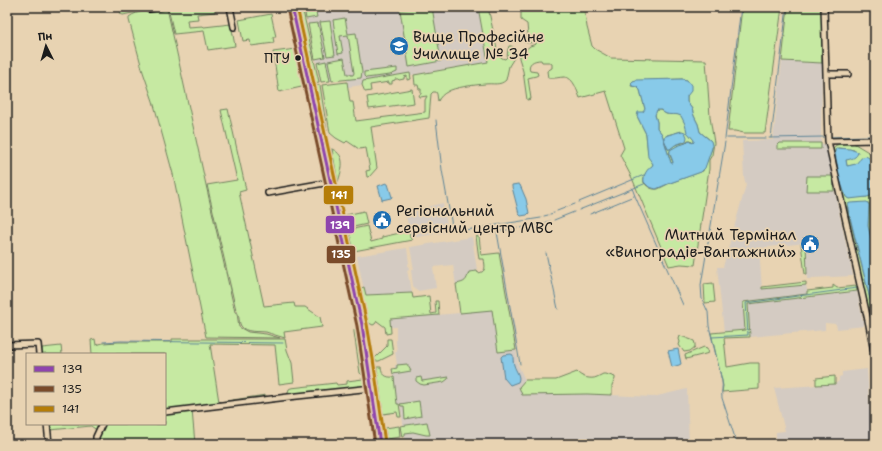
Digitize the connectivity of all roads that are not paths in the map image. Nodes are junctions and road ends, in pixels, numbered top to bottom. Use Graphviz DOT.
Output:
graph roads {
  1 [pos="161,7"];
  2 [pos="230,7"];
  3 [pos="292,7"];
  4 [pos="824,7"];
  5 [pos="149,9"];
  6 [pos="234,26"];
  7 [pos="826,74"];
  8 [pos="848,74"];
  9 [pos="875,140"];
  10 [pos="828,141"];
  11 [pos="330,182"];
  12 [pos="268,194"];
  13 [pos="7,345"];
  14 [pos="875,352"];
  15 [pos="39,353"];
  16 [pos="875,365"];
  17 [pos="372,388"];
  18 [pos="166,412"];
  19 [pos="47,425"];
  20 [pos="102,425"];
  21 [pos="49,444"];
  22 [pos="96,444"];
  23 [pos="380,444"];
  1 -- 5 [label="street"];
  2 -- 6 [label="street"];
  3 -- 11 [label="main road"];
  4 -- 7 [label="street"];
  7 -- 8 [label="street"];
  7 -- 10 [label="street"];
  9 -- 10 [label="street"];
  10 -- 14 [label="street"];
  11 -- 12 [label="street"];
  11 -- 17 [label="main road"];
  13 -- 15 [label="street"];
  14 -- 16 [label="street"];
  17 -- 18 [label="street"];
  17 -- 23 [label="main road"];
  19 -- 21 [label="street"];
  20 -- 22 [label="street"];
}
